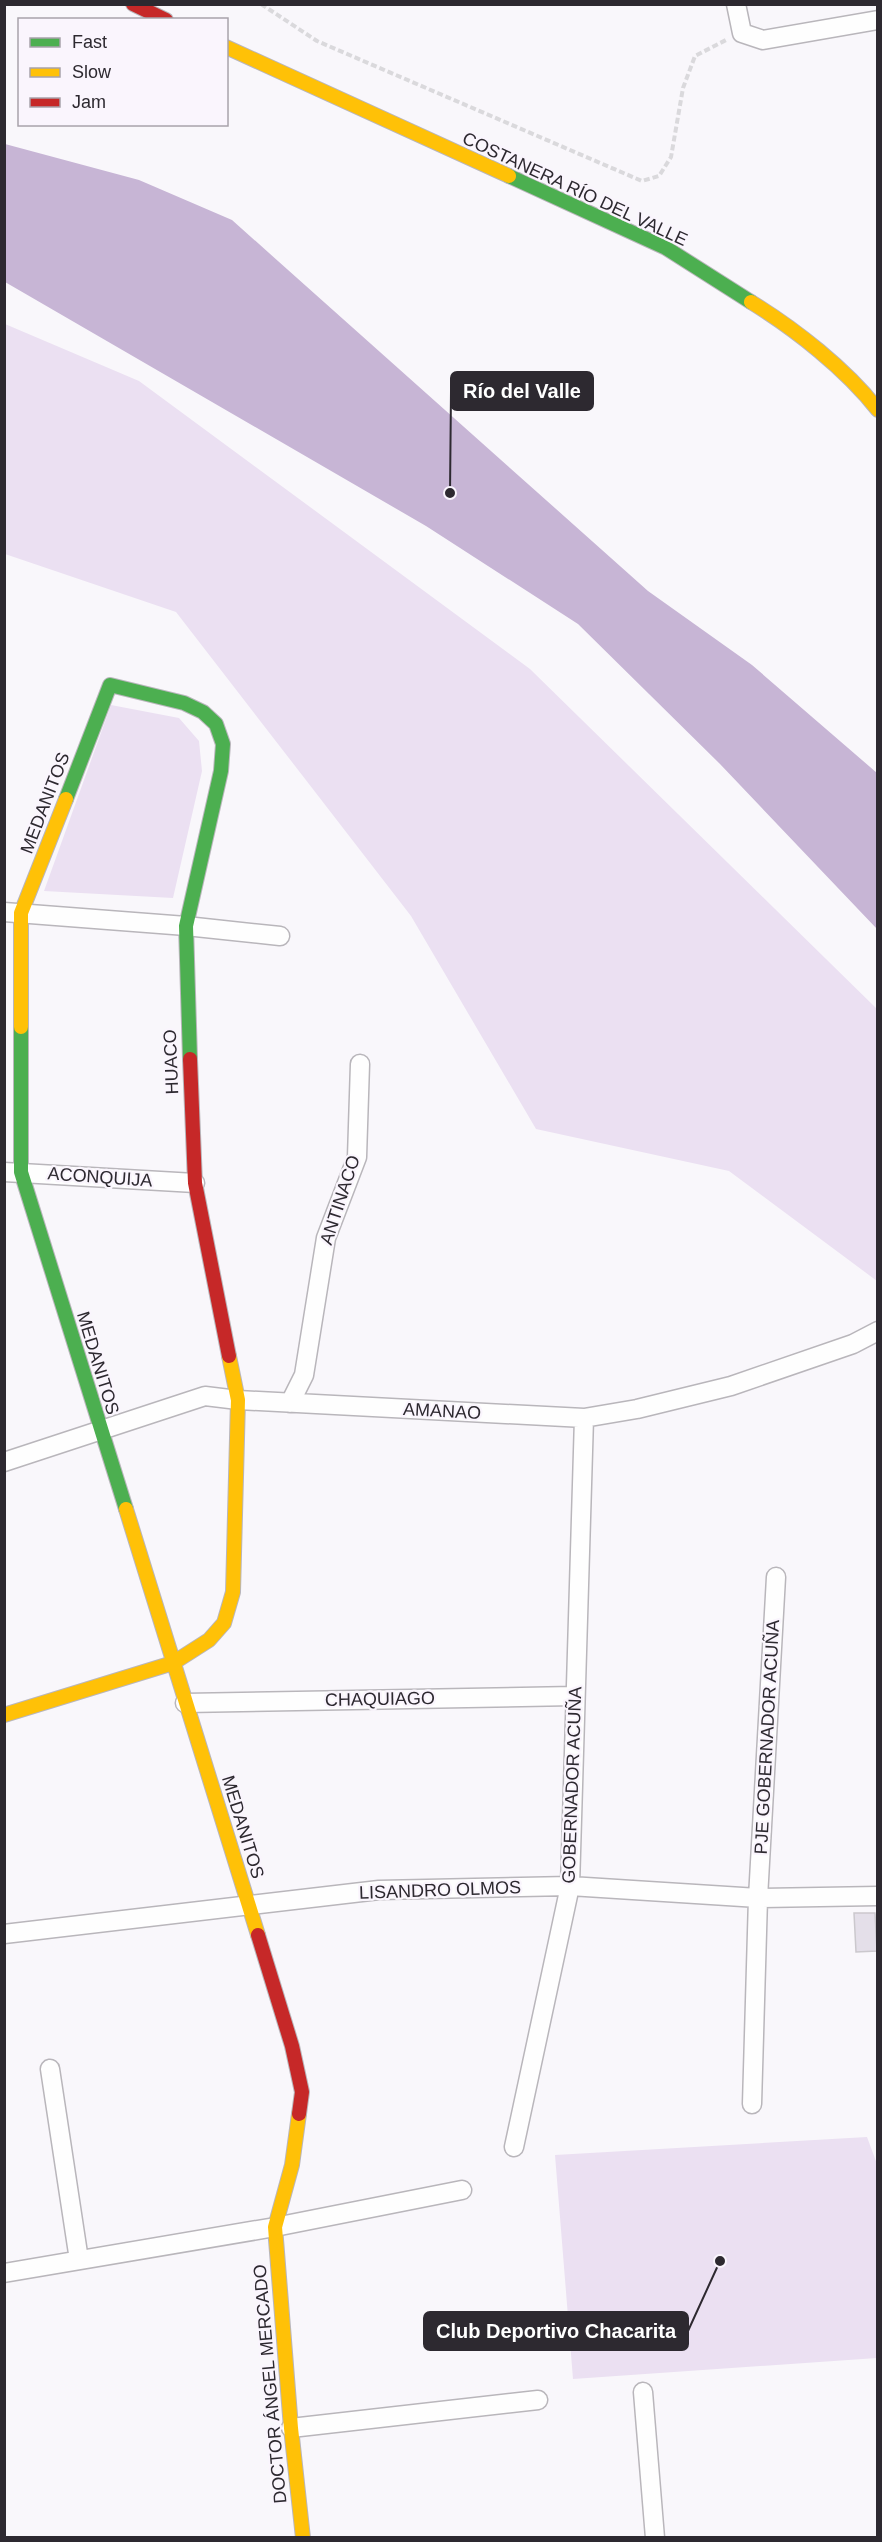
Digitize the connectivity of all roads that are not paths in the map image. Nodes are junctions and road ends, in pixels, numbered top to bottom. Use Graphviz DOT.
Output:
graph roads {
  1 [pos="133,4"];
  2 [pos="736,4"];
  3 [pos="162,18"];
  4 [pos="878,20"];
  5 [pos="228,48"];
  6 [pos="878,410"];
  7 [pos="216,724"];
  8 [pos="13,913"];
  9 [pos="186,926"];
  10 [pos="280,936"];
  11 [pos="360,1064"];
  12 [pos="13,1172"];
  13 [pos="195,1183"];
  14 [pos="878,1331"];
  15 [pos="238,1400"];
  16 [pos="290,1403"];
  17 [pos="584,1418"];
  18 [pos="100,1431"];
  19 [pos="4,1462"];
  20 [pos="776,1577"];
  21 [pos="173,1663"];
  22 [pos="574,1696"];
  23 [pos="185,1703"];
  24 [pos="5,1714"];
  25 [pos="570,1886"];
  26 [pos="878,1896"];
  27 [pos="758,1898"];
  28 [pos="248,1904"];
  29 [pos="4,1934"];
  30 [pos="50,2069"];
  31 [pos="752,2104"];
  32 [pos="514,2147"];
  33 [pos="462,2190"];
  34 [pos="274,2227"];
  35 [pos="80,2260"];
  36 [pos="4,2273"];
  37 [pos="643,2392"];
  38 [pos="538,2400"];
  39 [pos="291,2428"];
  40 [pos="303,2538"];
  41 [pos="655,2538"];
  1 -- 3 [label="street"];
  2 -- 4 [label="street"];
  5 -- 6 [label="street, COSTANERA RÍO DEL VALLE"];
  7 -- 8 [label="street, MEDANITOS"];
  7 -- 9 [label="street, HUACO"];
  8 -- 9 [label="street"];
  8 -- 12 [label="street, MEDANITOS"];
  9 -- 10 [label="street"];
  9 -- 13 [label="street, HUACO"];
  11 -- 16 [label="street, ANTINACO"];
  12 -- 13 [label="street, ACONQUIJA"];
  12 -- 18 [label="street, MEDANITOS"];
  13 -- 15 [label="street, HUACO"];
  14 -- 17 [label="street, AMANAO"];
  15 -- 16 [label="street, AMANAO"];
  15 -- 18 [label="street, AMANAO"];
  15 -- 21 [label="street"];
  16 -- 17 [label="street, AMANAO"];
  17 -- 22 [label="street, GOBERNADOR ACUÑA"];
  18 -- 19 [label="street, AMANAO"];
  18 -- 21 [label="street, MEDANITOS"];
  20 -- 27 [label="street, PJE GOBERNADOR ACUÑA"];
  21 -- 23 [label="street, MEDANITOS"];
  21 -- 24 [label="street"];
  22 -- 23 [label="street, CHAQUIAGO"];
  22 -- 25 [label="street, GOBERNADOR ACUÑA"];
  23 -- 28 [label="street, MEDANITOS"];
  25 -- 27 [label="street, LISANDRO OLMOS"];
  25 -- 28 [label="street, LISANDRO OLMOS"];
  25 -- 32 [label="street, GOBERNADOR ACUÑA"];
  26 -- 27 [label="street, LISANDRO OLMOS"];
  27 -- 31 [label="street, PJE GOBERNADOR ACUÑA"];
  28 -- 29 [label="street, LISANDRO OLMOS"];
  28 -- 34 [label="street, MEDANITOS"];
  30 -- 35 [label="street"];
  33 -- 34 [label="street"];
  34 -- 35 [label="street"];
  34 -- 39 [label="street, DOCTOR ÁNGEL MERCADO"];
  35 -- 36 [label="street"];
  37 -- 41 [label="street"];
  38 -- 39 [label="street"];
  39 -- 40 [label="street, DOCTOR ÁNGEL MERCADO"];
}
